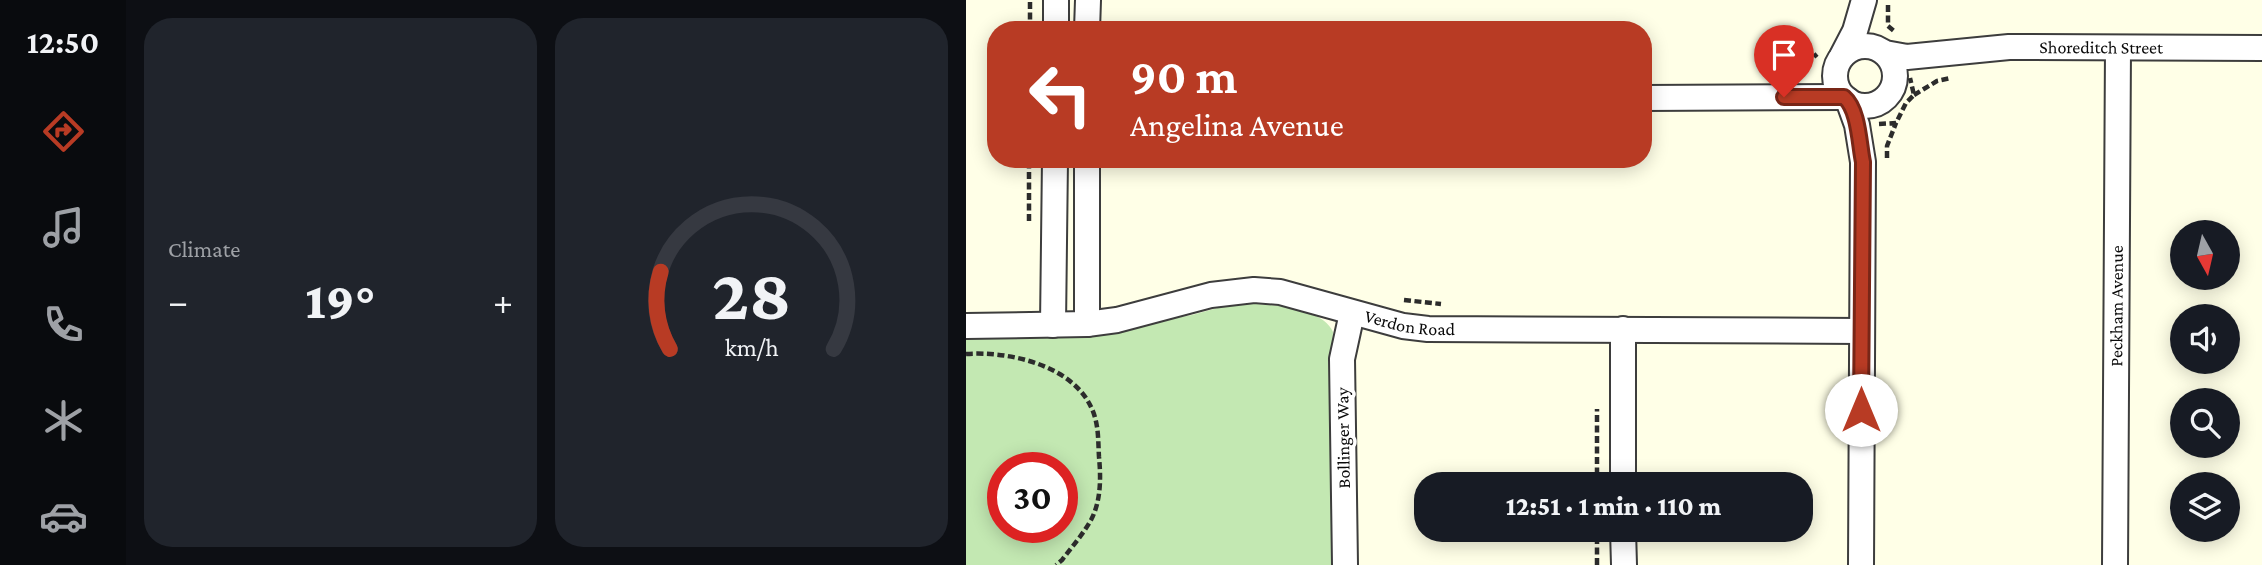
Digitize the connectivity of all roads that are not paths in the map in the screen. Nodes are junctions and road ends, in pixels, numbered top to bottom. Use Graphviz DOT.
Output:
graph roads {
  1 [pos="1056,0"];
  2 [pos="1088,0"];
  3 [pos="1864,0"];
  4 [pos="1056,21"];
  5 [pos="1087,21"];
  6 [pos="1885,44"];
  7 [pos="2118,48"];
  8 [pos="2262,48"];
  9 [pos="1940,55"];
  10 [pos="1839,62"];
  11 [pos="1896,94"];
  12 [pos="1784,97"];
  13 [pos="1652,98"];
  14 [pos="1846,99"];
  15 [pos="1863,162"];
  16 [pos="1055,168"];
  17 [pos="1087,168"];
  18 [pos="1353,313"];
  19 [pos="1087,324"];
  20 [pos="1053,325"];
  21 [pos="966,326"];
  22 [pos="1623,329"];
  23 [pos="1862,331"];
  24 [pos="1623,472"];
  25 [pos="1623,542"];
  26 [pos="1345,565"];
  27 [pos="1624,565"];
  28 [pos="1861,565"];
  29 [pos="2115,565"];
  1 -- 4 [label="street"];
  2 -- 5 [label="street"];
  3 -- 6 [label="street"];
  3 -- 10 [label="street"];
  6 -- 9 [label="street, Shoreditch Street"];
  6 -- 10 [label="street"];
  6 -- 11 [label="street"];
  7 -- 8 [label="street, Shoreditch Street"];
  7 -- 9 [label="street, Shoreditch Street"];
  7 -- 29 [label="street, Peckham Avenue"];
  9 -- 11 [label="street, Shoreditch Street"];
  10 -- 12 [label="street"];
  10 -- 14 [label="street"];
  11 -- 14 [label="street"];
  11 -- 15 [label="street"];
  12 -- 13 [label="street"];
  12 -- 14 [label="street"];
  14 -- 15 [label="street"];
  15 -- 23 [label="street"];
  16 -- 20 [label="street"];
  17 -- 19 [label="street"];
  18 -- 19 [label="street, Verdon Road"];
  18 -- 22 [label="street, Verdon Road"];
  18 -- 26 [label="street, Bollinger Way"];
  19 -- 20 [label="street, Verdon Road"];
  20 -- 21 [label="street, Verdon Road"];
  22 -- 23 [label="street, Verdon Road"];
  22 -- 24 [label="street"];
  23 -- 28 [label="street"];
  25 -- 27 [label="street"];
}
